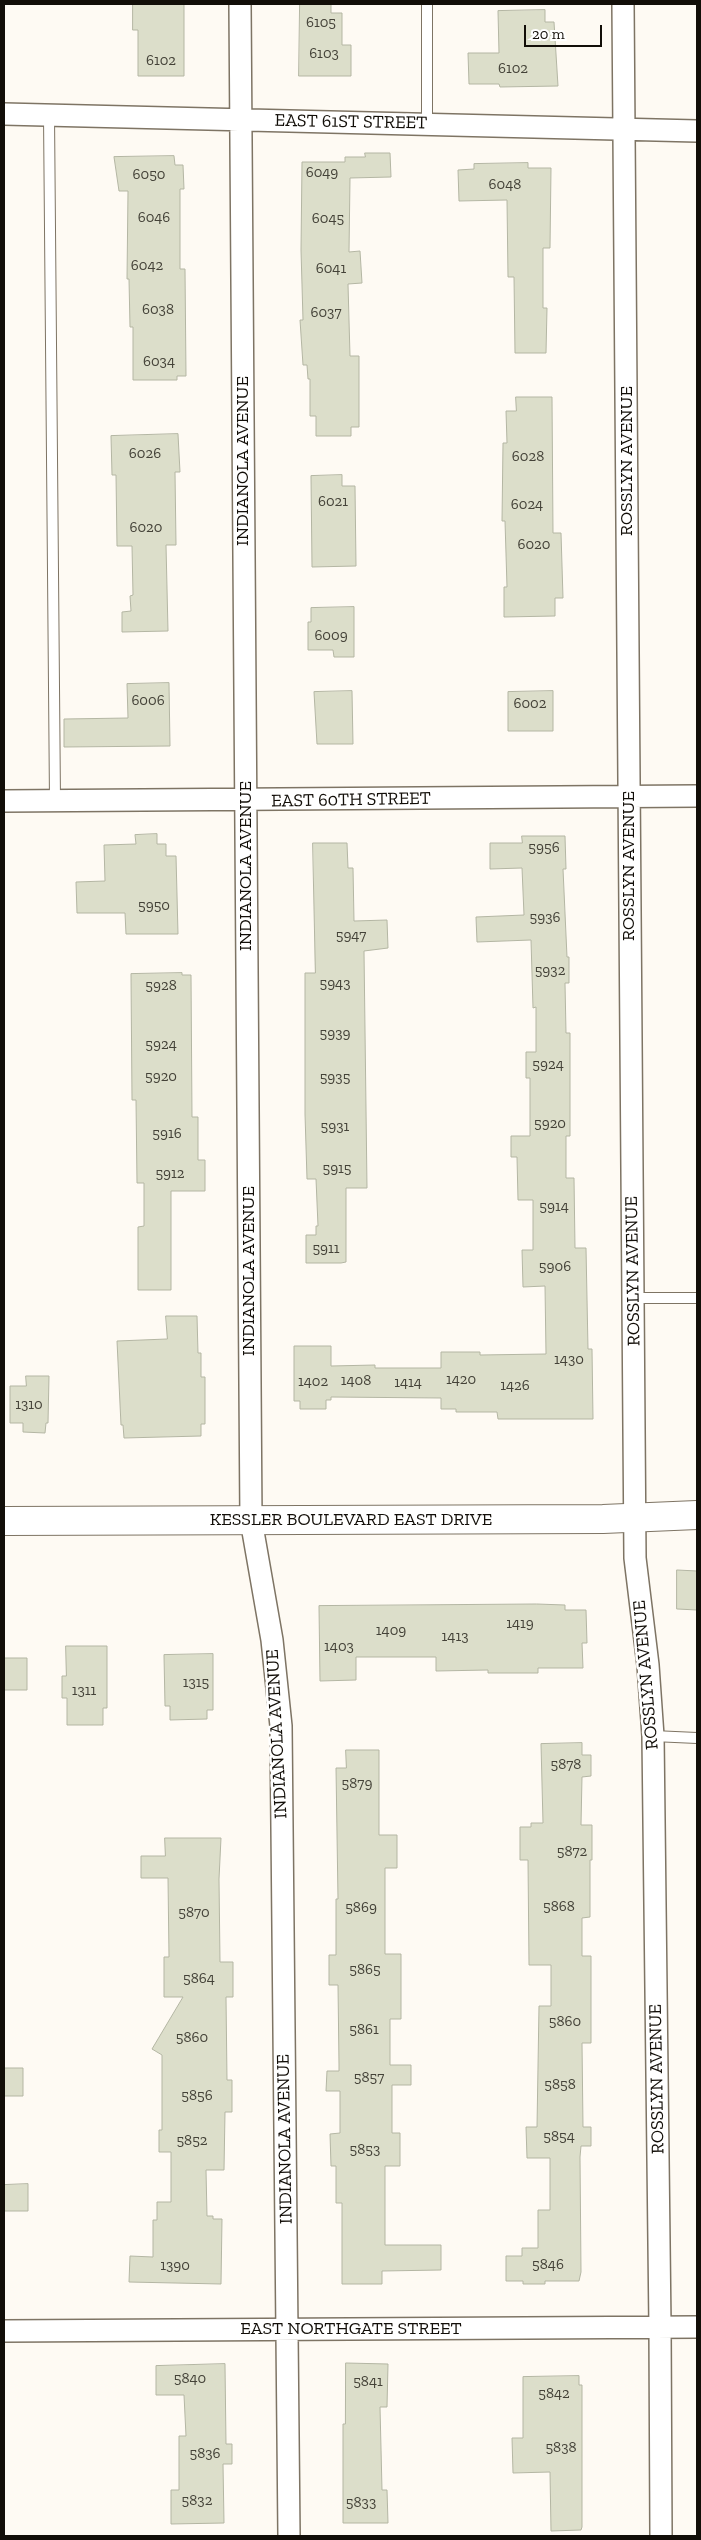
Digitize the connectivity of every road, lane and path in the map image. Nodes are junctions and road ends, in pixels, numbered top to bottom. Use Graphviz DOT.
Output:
graph roads {
  1 [pos="240,4"];
  2 [pos="427,4"];
  3 [pos="624,4"];
  4 [pos="4,114"];
  5 [pos="49,115"];
  6 [pos="241,120"];
  7 [pos="427,124"];
  8 [pos="625,130"];
  9 [pos="697,131"];
  10 [pos="697,796"];
  11 [pos="629,797"];
  12 [pos="4,801"];
  13 [pos="55,801"];
  14 [pos="246,801"];
  15 [pos="633,1298"];
  16 [pos="697,1298"];
  17 [pos="697,1515"];
  18 [pos="635,1517"];
  19 [pos="251,1520"];
  20 [pos="4,1521"];
  21 [pos="653,1736"];
  22 [pos="697,1738"];
  23 [pos="660,2327"];
  24 [pos="697,2327"];
  25 [pos="287,2330"];
  26 [pos="4,2331"];
  27 [pos="289,2536"];
  28 [pos="661,2536"];
  1 -- 6 [label="street, INDIANOLA AVENUE"];
  2 -- 7 [label="lane"];
  3 -- 8 [label="street, ROSSLYN AVENUE"];
  4 -- 5 [label="street, EAST 61ST STREET"];
  5 -- 6 [label="street, EAST 61ST STREET"];
  5 -- 13 [label="lane"];
  6 -- 7 [label="street, EAST 61ST STREET"];
  6 -- 14 [label="street, INDIANOLA AVENUE"];
  7 -- 8 [label="street, EAST 61ST STREET"];
  8 -- 9 [label="street, EAST 61ST STREET"];
  8 -- 11 [label="street, ROSSLYN AVENUE"];
  10 -- 11 [label="street, EAST 60TH STREET"];
  11 -- 14 [label="street, EAST 60TH STREET"];
  11 -- 15 [label="street, ROSSLYN AVENUE"];
  12 -- 13 [label="street, EAST 60TH STREET"];
  13 -- 14 [label="street, EAST 60TH STREET"];
  14 -- 19 [label="street, INDIANOLA AVENUE"];
  15 -- 16 [label="lane"];
  15 -- 18 [label="street, ROSSLYN AVENUE"];
  17 -- 18 [label="main road, KESSLER BOULEVARD EAST DRIVE"];
  18 -- 19 [label="main road, KESSLER BOULEVARD EAST DRIVE"];
  18 -- 21 [label="street, ROSSLYN AVENUE"];
  19 -- 20 [label="main road, KESSLER BOULEVARD EAST DRIVE"];
  19 -- 25 [label="street, INDIANOLA AVENUE"];
  21 -- 22 [label="lane"];
  21 -- 23 [label="street, ROSSLYN AVENUE"];
  23 -- 24 [label="street, EAST NORTHGATE STREET"];
  23 -- 25 [label="street, EAST NORTHGATE STREET"];
  23 -- 28 [label="street, ROSSLYN AVENUE"];
  25 -- 26 [label="street, EAST NORTHGATE STREET"];
  25 -- 27 [label="street, INDIANOLA AVENUE"];
}
